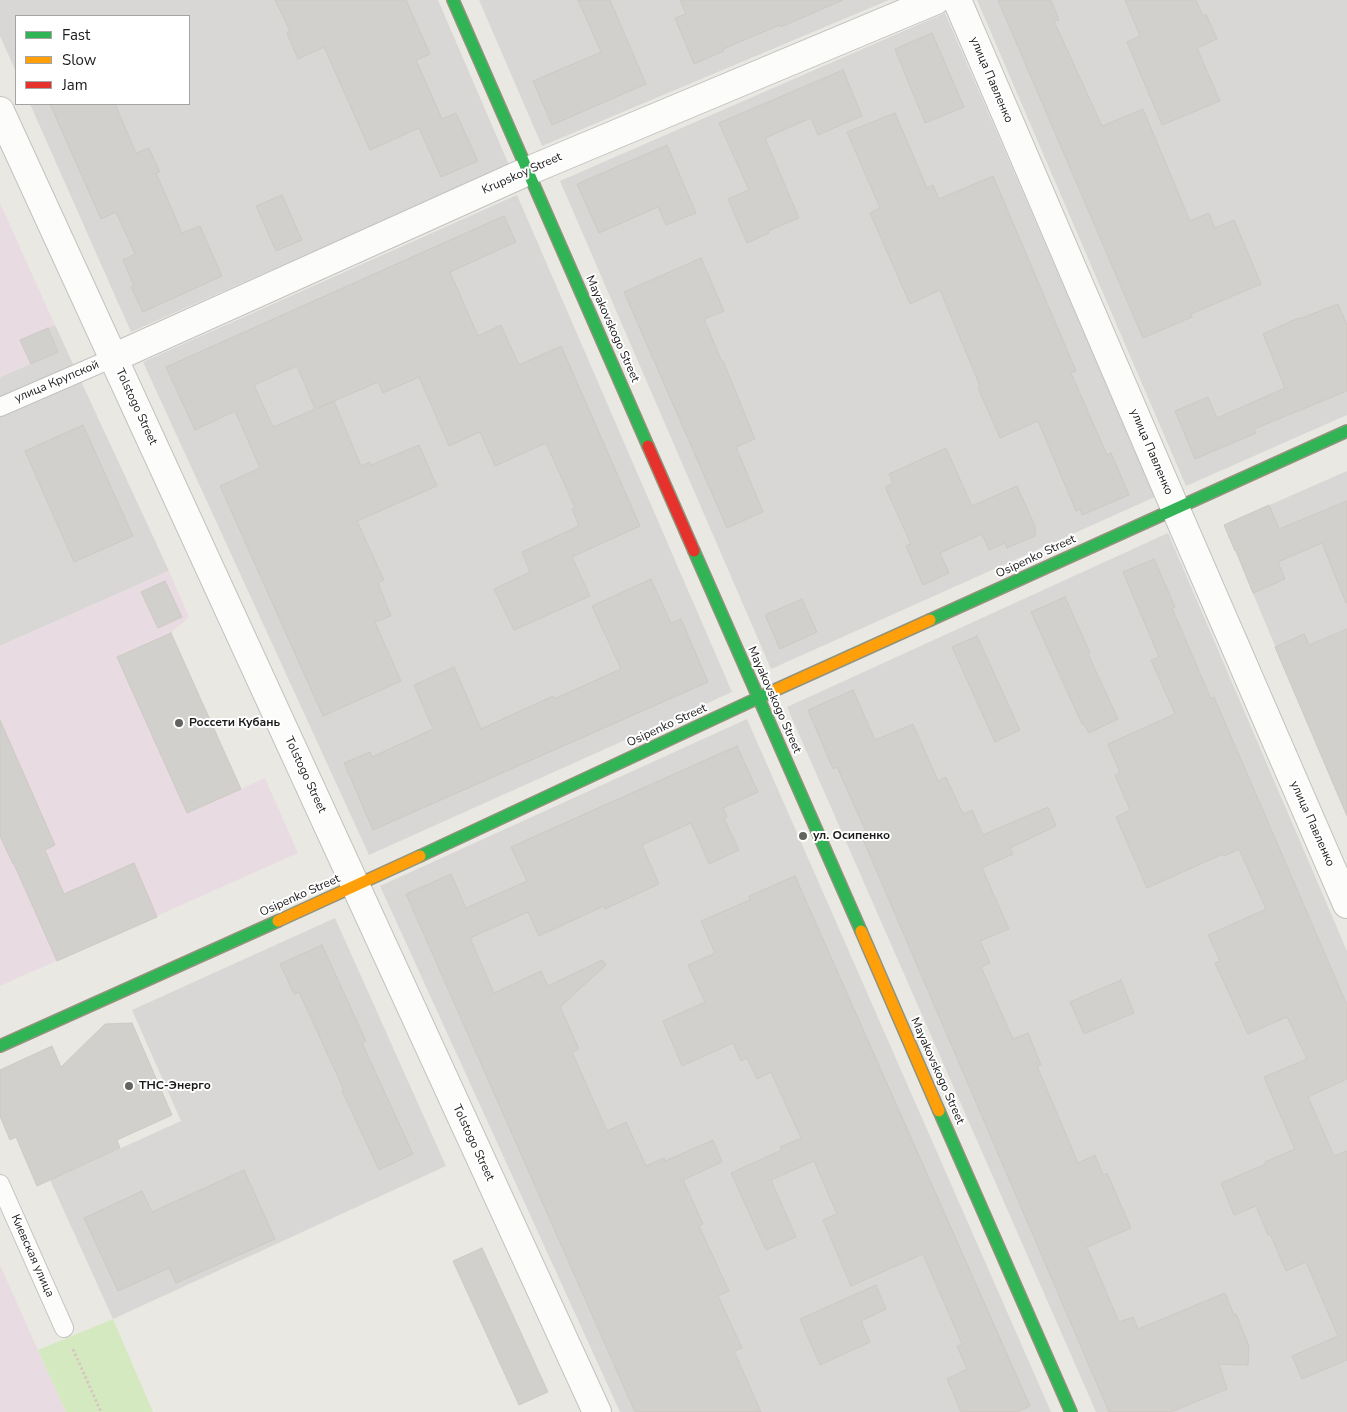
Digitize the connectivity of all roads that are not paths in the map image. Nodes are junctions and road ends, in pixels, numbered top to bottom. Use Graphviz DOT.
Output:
graph roads {
  1 [pos="453,0"];
  2 [pos="936,0"];
  3 [pos="957,0"];
  4 [pos="0,111"];
  5 [pos="528,170"];
  6 [pos="113,358"];
  7 [pos="0,407"];
  8 [pos="1347,432"];
  9 [pos="1175,509"];
  10 [pos="759,698"];
  11 [pos="355,886"];
  12 [pos="1347,904"];
  13 [pos="0,1046"];
  14 [pos="0,1184"];
  15 [pos="64,1328"];
  16 [pos="597,1412"];
  17 [pos="1071,1412"];
  1 -- 5 [label="street, Mayakovskogo Street"];
  2 -- 5 [label="street, Krupskoy Street"];
  3 -- 9 [label="street, улица Павленко"];
  4 -- 6 [label="street, Tolstogo Street"];
  5 -- 6 [label="street, Krupskoy Street"];
  5 -- 10 [label="street, Mayakovskogo Street"];
  6 -- 7 [label="lane, улица Крупской"];
  6 -- 11 [label="street, Tolstogo Street"];
  8 -- 9 [label="street, Osipenko Street"];
  9 -- 10 [label="street, Osipenko Street"];
  9 -- 12 [label="street, улица Павленко"];
  10 -- 11 [label="street, Osipenko Street"];
  10 -- 17 [label="street, Mayakovskogo Street"];
  11 -- 13 [label="street, Osipenko Street"];
  11 -- 16 [label="street, Tolstogo Street"];
  14 -- 15 [label="lane, Киевская улица"];
}
